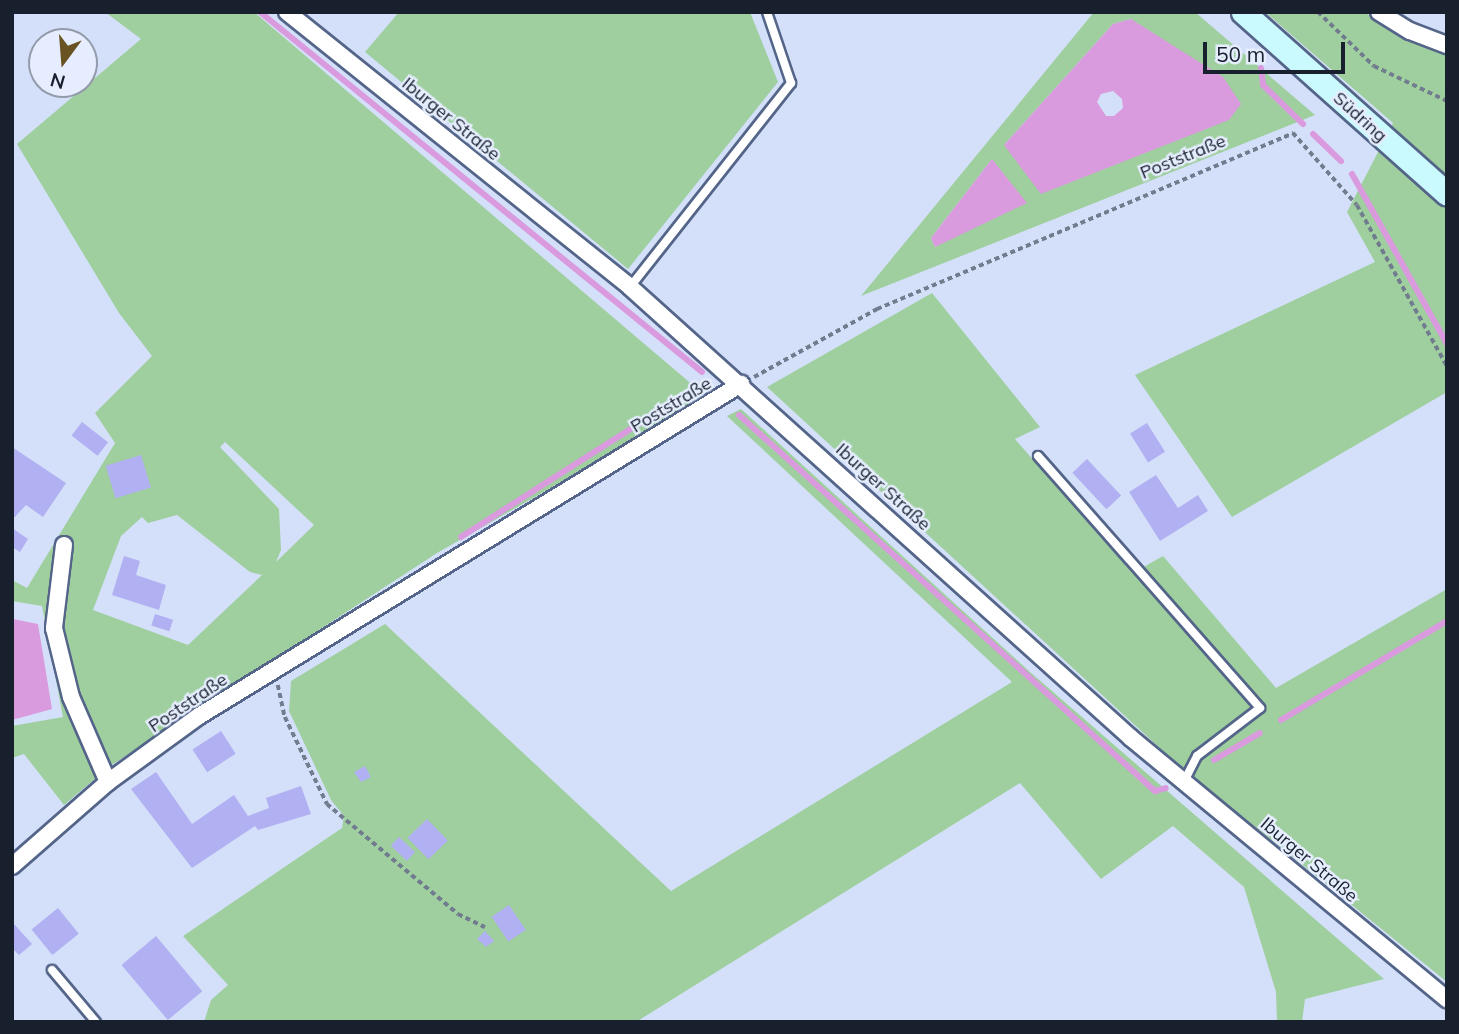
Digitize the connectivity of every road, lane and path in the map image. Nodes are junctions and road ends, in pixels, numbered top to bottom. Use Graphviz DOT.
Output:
graph roads {
  1 [pos="287,12"];
  2 [pos="766,12"];
  3 [pos="1242,12"];
  4 [pos="1318,12"];
  5 [pos="1380,12"];
  6 [pos="1447,45"];
  7 [pos="1447,101"];
  8 [pos="1447,194"];
  9 [pos="630,287"];
  10 [pos="1447,366"];
  11 [pos="741,384"];
  12 [pos="1038,456"];
  13 [pos="64,545"];
  14 [pos="292,659"];
  15 [pos="108,782"];
  16 [pos="1184,782"];
  17 [pos="12,866"];
  18 [pos="485,927"];
  19 [pos="52,971"];
  20 [pos="1447,999"];
  21 [pos="96,1022"];
  1 -- 9 [label="street, Iburger Straße"];
  2 -- 9 [label="lane"];
  3 -- 8 [label="main road, Südring"];
  4 -- 7 [label="path"];
  5 -- 6 [label="street"];
  9 -- 11 [label="street, Iburger Straße"];
  10 -- 11 [label="path, Poststraße"];
  11 -- 14 [label="street, Poststraße"];
  11 -- 16 [label="street, Iburger Straße"];
  12 -- 16 [label="lane"];
  13 -- 15 [label="street"];
  14 -- 15 [label="street, Poststraße"];
  14 -- 18 [label="path"];
  15 -- 17 [label="street, Poststraße"];
  16 -- 20 [label="street, Iburger Straße"];
  19 -- 21 [label="lane"];
}
